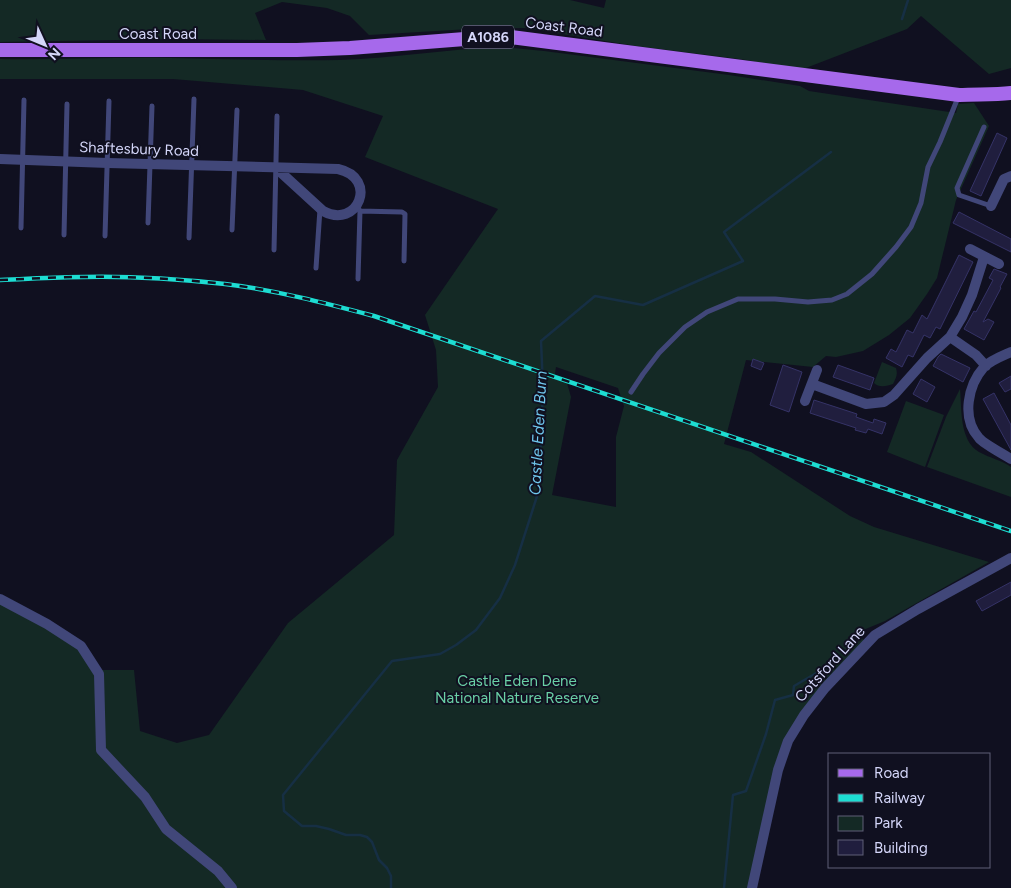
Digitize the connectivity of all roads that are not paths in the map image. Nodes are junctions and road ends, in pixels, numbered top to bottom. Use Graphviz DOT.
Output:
graph roads {
  1 [pos="0,50"];
  2 [pos="1011,93"];
  3 [pos="966,95"];
  4 [pos="24,100"];
  5 [pos="194,100"];
  6 [pos="109,101"];
  7 [pos="67,104"];
  8 [pos="152,106"];
  9 [pos="236,110"];
  10 [pos="277,116"];
  11 [pos="984,127"];
  12 [pos="0,159"];
  13 [pos="23,159"];
  14 [pos="66,161"];
  15 [pos="108,163"];
  16 [pos="150,164"];
  17 [pos="192,166"];
  18 [pos="234,167"];
  19 [pos="276,168"];
  20 [pos="1011,176"];
  21 [pos="991,206"];
  22 [pos="320,208"];
  23 [pos="358,208"];
  24 [pos="148,223"];
  25 [pos="21,228"];
  26 [pos="232,230"];
  27 [pos="64,235"];
  28 [pos="105,236"];
  29 [pos="189,238"];
  30 [pos="970,249"];
  31 [pos="274,250"];
  32 [pos="984,257"];
  33 [pos="404,262"];
  34 [pos="999,264"];
  35 [pos="316,268"];
  36 [pos="358,279"];
  37 [pos="950,337"];
  38 [pos="1011,352"];
  39 [pos="986,366"];
  40 [pos="818,370"];
  41 [pos="812,384"];
  42 [pos="631,392"];
  43 [pos="805,401"];
  44 [pos="1011,459"];
  45 [pos="1011,558"];
  46 [pos="0,599"];
  47 [pos="232,888"];
  48 [pos="752,888"];
  1 -- 3 [label="main road, Coast Road / A1086"];
  2 -- 3 [label="main road, A1086"];
  3 -- 42 [label="lane"];
  4 -- 13 [label="lane"];
  5 -- 17 [label="lane"];
  6 -- 15 [label="lane"];
  7 -- 14 [label="lane"];
  8 -- 16 [label="lane"];
  9 -- 18 [label="lane"];
  10 -- 19 [label="lane"];
  11 -- 21 [label="lane"];
  12 -- 13 [label="street, Shaftesbury Road"];
  13 -- 14 [label="street, Shaftesbury Road"];
  13 -- 25 [label="lane"];
  14 -- 15 [label="street, Shaftesbury Road"];
  14 -- 27 [label="lane"];
  15 -- 16 [label="street, Shaftesbury Road"];
  15 -- 28 [label="lane"];
  16 -- 17 [label="street, Shaftesbury Road"];
  16 -- 24 [label="lane"];
  17 -- 18 [label="street, Shaftesbury Road"];
  17 -- 29 [label="lane"];
  18 -- 19 [label="street, Shaftesbury Road"];
  18 -- 26 [label="lane"];
  19 -- 22 [label="street"];
  19 -- 23 [label="street, Shaftesbury Road"];
  19 -- 31 [label="lane"];
  20 -- 21 [label="street"];
  22 -- 23 [label="street"];
  22 -- 35 [label="lane"];
  23 -- 33 [label="lane"];
  23 -- 36 [label="lane"];
  30 -- 32 [label="street"];
  32 -- 34 [label="street"];
  32 -- 37 [label="street"];
  37 -- 39 [label="street"];
  37 -- 41 [label="street"];
  38 -- 39 [label="street"];
  39 -- 44 [label="street"];
  40 -- 41 [label="street"];
  41 -- 43 [label="street"];
  45 -- 48 [label="street, Cotsford Lane"];
  46 -- 47 [label="street"];
}
